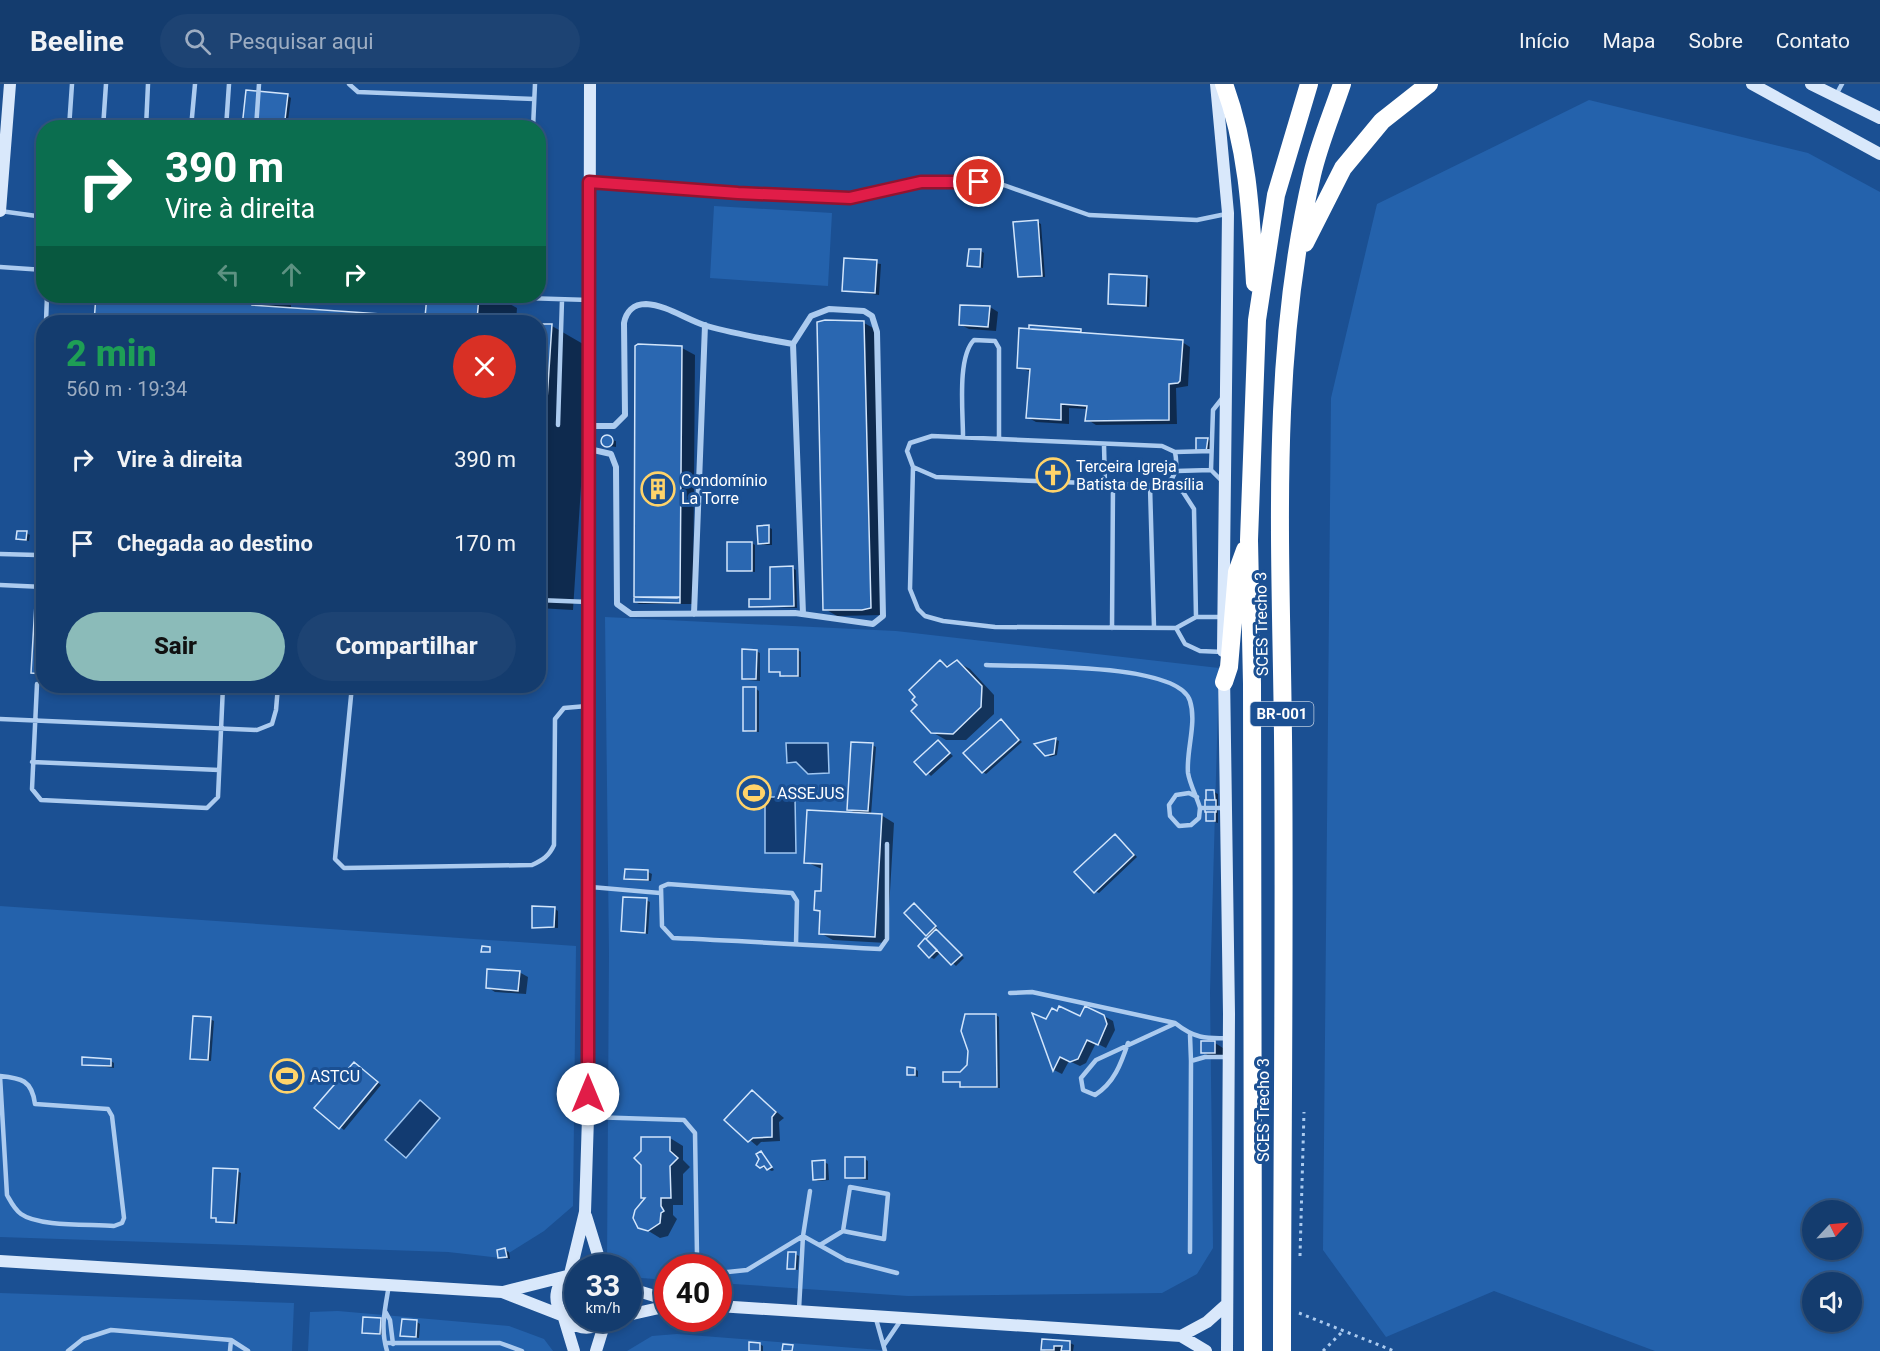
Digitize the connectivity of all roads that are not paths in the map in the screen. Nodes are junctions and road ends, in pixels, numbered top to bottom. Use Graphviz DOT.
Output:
graph roads {
  1 [pos="10,84"];
  2 [pos="72,84"];
  3 [pos="106,84"];
  4 [pos="148,84"];
  5 [pos="195,84"];
  6 [pos="229,84"];
  7 [pos="259,84"];
  8 [pos="349,84"];
  9 [pos="535,84"];
  10 [pos="590,84"];
  11 [pos="1216,84"];
  12 [pos="1224,84"];
  13 [pos="1309,84"];
  14 [pos="1342,84"];
  15 [pos="1429,84"];
  16 [pos="1752,84"];
  17 [pos="1811,84"];
  18 [pos="1842,84"];
  19 [pos="1835,97"];
  20 [pos="534,99"];
  21 [pos="1880,118"];
  22 [pos="70,120"];
  23 [pos="104,120"];
  24 [pos="146,120"];
  25 [pos="192,120"];
  26 [pos="227,120"];
  27 [pos="257,120"];
  28 [pos="533,120"];
  29 [pos="1880,154"];
  30 [pos="589,182"];
  31 [pos="0,211"];
  32 [pos="1228,213"];
  33 [pos="36,216"];
  34 [pos="1295,264"];
  35 [pos="0,267"];
  36 [pos="36,269"];
  37 [pos="546,299"];
  38 [pos="562,300"];
  39 [pos="588,300"];
  40 [pos="1257,320"];
  41 [pos="705,325"];
  42 [pos="793,344"];
  43 [pos="1225,393"];
  44 [pos="558,426"];
  45 [pos="589,426"];
  46 [pos="963,436"];
  47 [pos="999,438"];
  48 [pos="1104,445"];
  49 [pos="589,449"];
  50 [pos="1175,452"];
  51 [pos="1211,452"];
  52 [pos="913,467"];
  53 [pos="1211,470"];
  54 [pos="1176,471"];
  55 [pos="1223,482"];
  56 [pos="1169,483"];
  57 [pos="1105,485"];
  58 [pos="1113,485"];
  59 [pos="1150,486"];
  60 [pos="1249,540"];
  61 [pos="0,554"];
  62 [pos="36,556"];
  63 [pos="0,585"];
  64 [pos="36,587"];
  65 [pos="546,600"];
  66 [pos="591,602"];
  67 [pos="694,614"];
  68 [pos="803,614"];
  69 [pos="1196,616"];
  70 [pos="1222,617"];
  71 [pos="1154,627"];
  72 [pos="1112,628"];
  73 [pos="1176,628"];
  74 [pos="1223,652"];
  75 [pos="986,665"];
  76 [pos="1224,682"];
  77 [pos="36,693"];
  78 [pos="223,693"];
  79 [pos="277,693"];
  80 [pos="351,693"];
  81 [pos="590,706"];
  82 [pos="0,719"];
  83 [pos="33,721"];
  84 [pos="221,729"];
  85 [pos="32,762"];
  86 [pos="219,770"];
  87 [pos="1197,797"];
  88 [pos="1200,808"];
  89 [pos="1226,808"];
  90 [pos="887,844"];
  91 [pos="588,887"];
  92 [pos="660,893"];
  93 [pos="796,944"];
  94 [pos="1010,993"];
  95 [pos="1175,1023"];
  96 [pos="1190,1035"];
  97 [pos="1228,1038"];
  98 [pos="1128,1043"];
  99 [pos="1229,1058"];
  100 [pos="1191,1061"];
  101 [pos="0,1076"];
  102 [pos="588,1117"];
  103 [pos="810,1191"];
  104 [pos="585,1212"];
  105 [pos="843,1231"];
  106 [pos="803,1236"];
  107 [pos="820,1245"];
  108 [pos="1190,1252"];
  109 [pos="576,1254"];
  110 [pos="596,1254"];
  111 [pos="697,1254"];
  112 [pos="0,1261"];
  113 [pos="732,1272"];
  114 [pos="897,1273"];
  115 [pos="564,1276"];
  116 [pos="564,1283"];
  117 [pos="389,1285"];
  118 [pos="502,1292"];
  119 [pos="1227,1304"];
  120 [pos="732,1307"];
  121 [pos="385,1311"];
  122 [pos="799,1311"];
  123 [pos="875,1316"];
  124 [pos="563,1317"];
  125 [pos="903,1318"];
  126 [pos="604,1332"];
  127 [pos="1181,1336"];
  128 [pos="231,1340"];
  129 [pos="385,1343"];
  130 [pos="393,1344"];
  131 [pos="884,1348"];
  132 [pos="68,1351"];
  133 [pos="230,1351"];
  134 [pos="248,1351"];
  135 [pos="387,1351"];
  136 [pos="522,1351"];
  137 [pos="574,1351"];
  138 [pos="596,1351"];
  139 [pos="1206,1351"];
  140 [pos="1227,1351"];
  141 [pos="1253,1351"];
  142 [pos="1282,1351"];
  1 -- 31 [label="street"];
  2 -- 22 [label="lane"];
  3 -- 23 [label="lane"];
  4 -- 24 [label="lane"];
  5 -- 25 [label="lane"];
  6 -- 26 [label="lane"];
  7 -- 27 [label="lane"];
  8 -- 20 [label="lane"];
  9 -- 20 [label="lane"];
  10 -- 30 [label="street"];
  11 -- 32 [label="street"];
  12 -- 40 [label="highway"];
  13 -- 40 [label="highway, SCES Trecho 3 / BR-001"];
  14 -- 34 [label="highway, SCES Trecho 3 / BR-001"];
  15 -- 34 [label="highway"];
  16 -- 29 [label="street"];
  17 -- 19 [label="street"];
  18 -- 19 [label="lane"];
  19 -- 21 [label="street"];
  20 -- 28 [label="lane"];
  30 -- 32 [label="lane"];
  30 -- 39 [label="street"];
  31 -- 33 [label="lane"];
  32 -- 43 [label="street"];
  34 -- 142 [label="highway, SCES Trecho 3 / BR-001"];
  35 -- 36 [label="lane"];
  37 -- 38 [label="lane"];
  38 -- 39 [label="lane"];
  38 -- 44 [label="lane"];
  39 -- 45 [label="street"];
  40 -- 60 [label="highway, SCES Trecho 3 / BR-001"];
  41 -- 42 [label="street"];
  41 -- 45 [label="street"];
  41 -- 67 [label="street"];
  42 -- 68 [label="street"];
  42 -- 68 [label="street"];
  43 -- 51 [label="lane"];
  43 -- 55 [label="street"];
  45 -- 49 [label="street"];
  46 -- 47 [label="lane"];
  46 -- 47 [label="lane"];
  46 -- 52 [label="lane"];
  47 -- 48 [label="lane"];
  48 -- 50 [label="lane"];
  48 -- 57 [label="lane"];
  49 -- 66 [label="street"];
  49 -- 67 [label="street"];
  50 -- 51 [label="lane"];
  50 -- 54 [label="lane"];
  51 -- 53 [label="lane"];
  52 -- 57 [label="lane"];
  52 -- 72 [label="lane"];
  53 -- 54 [label="lane"];
  53 -- 55 [label="lane"];
  54 -- 56 [label="lane"];
  55 -- 70 [label="street"];
  56 -- 59 [label="lane"];
  56 -- 69 [label="lane"];
  57 -- 58 [label="lane"];
  58 -- 59 [label="lane"];
  58 -- 72 [label="lane"];
  59 -- 71 [label="lane"];
  60 -- 76 [label="highway"];
  60 -- 141 [label="highway, SCES Trecho 3 / BR-001"];
  61 -- 62 [label="lane"];
  63 -- 64 [label="lane"];
  65 -- 66 [label="lane"];
  66 -- 81 [label="street"];
  67 -- 68 [label="street"];
  69 -- 70 [label="lane"];
  69 -- 73 [label="lane"];
  70 -- 74 [label="street"];
  71 -- 72 [label="lane"];
  71 -- 73 [label="lane"];
  73 -- 74 [label="lane"];
  74 -- 76 [label="street"];
  75 -- 87 [label="lane"];
  76 -- 89 [label="street"];
  77 -- 83 [label="lane"];
  78 -- 84 [label="lane"];
  79 -- 84 [label="lane"];
  80 -- 81 [label="lane"];
  81 -- 91 [label="street"];
  82 -- 83 [label="lane"];
  83 -- 84 [label="lane"];
  83 -- 85 [label="lane"];
  84 -- 86 [label="lane"];
  85 -- 86 [label="lane"];
  85 -- 86 [label="lane"];
  87 -- 88 [label="lane"];
  87 -- 88 [label="lane"];
  88 -- 89 [label="lane"];
  89 -- 97 [label="street"];
  90 -- 93 [label="lane"];
  91 -- 92 [label="lane"];
  91 -- 102 [label="street"];
  92 -- 93 [label="lane"];
  92 -- 93 [label="lane"];
  94 -- 95 [label="lane"];
  95 -- 96 [label="lane"];
  95 -- 98 [label="lane"];
  96 -- 97 [label="lane"];
  96 -- 100 [label="lane"];
  97 -- 99 [label="street"];
  98 -- 98 [label="lane"];
  99 -- 100 [label="lane"];
  99 -- 119 [label="street"];
  100 -- 108 [label="lane"];
  101 -- 101 [label="lane"];
  102 -- 104 [label="street"];
  102 -- 111 [label="lane"];
  103 -- 106 [label="lane"];
  104 -- 109 [label="street"];
  104 -- 110 [label="street"];
  105 -- 105 [label="lane"];
  105 -- 107 [label="lane"];
  106 -- 107 [label="lane"];
  106 -- 113 [label="lane"];
  106 -- 122 [label="lane"];
  107 -- 114 [label="lane"];
  112 -- 117 [label="street"];
  115 -- 118 [label="street"];
  116 -- 124 [label="street"];
  117 -- 118 [label="street"];
  117 -- 121 [label="lane"];
  118 -- 124 [label="street"];
  119 -- 127 [label="street"];
  119 -- 140 [label="street"];
  120 -- 122 [label="street"];
  121 -- 129 [label="lane"];
  121 -- 130 [label="lane"];
  122 -- 123 [label="street"];
  123 -- 125 [label="street"];
  123 -- 131 [label="lane"];
  124 -- 137 [label="street"];
  125 -- 127 [label="street"];
  125 -- 131 [label="lane"];
  126 -- 138 [label="street"];
  127 -- 139 [label="street"];
  128 -- 132 [label="lane"];
  128 -- 133 [label="lane"];
  128 -- 134 [label="lane"];
  129 -- 130 [label="lane"];
  129 -- 135 [label="lane"];
  130 -- 136 [label="lane"];
}
